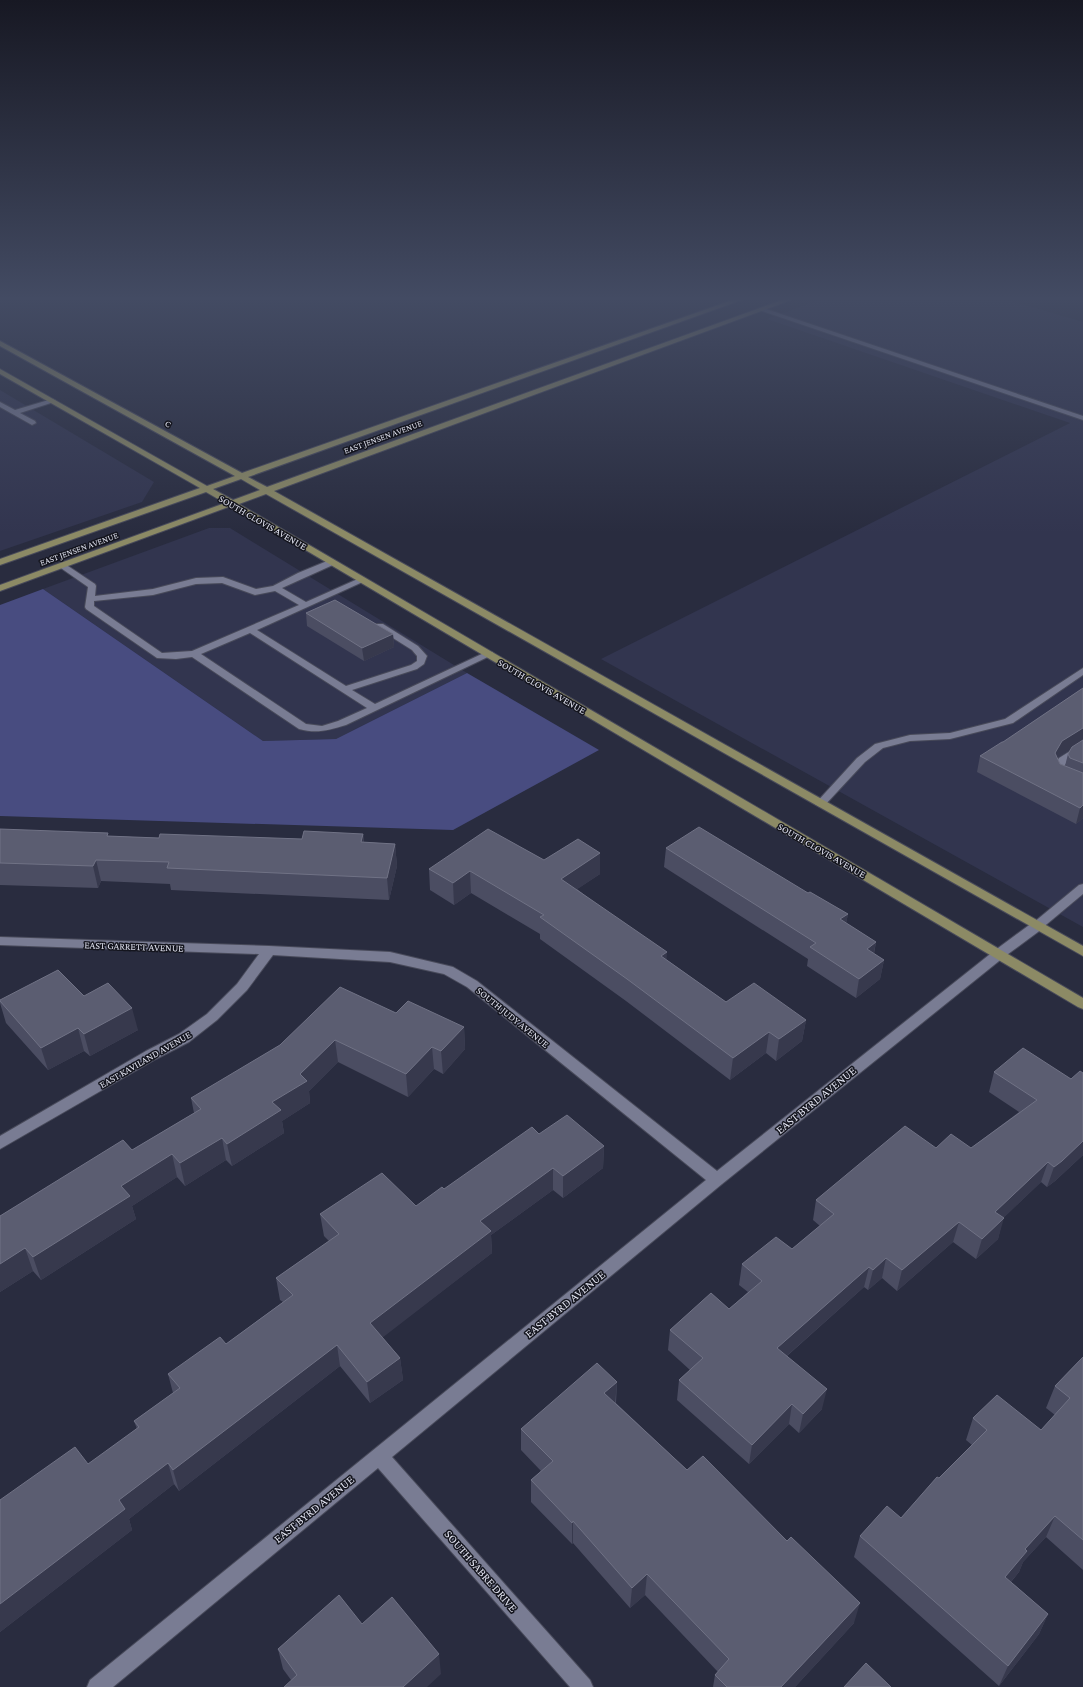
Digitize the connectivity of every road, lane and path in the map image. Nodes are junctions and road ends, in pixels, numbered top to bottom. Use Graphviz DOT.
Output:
graph roads {
  1 [pos="8,376"];
  2 [pos="59,376"];
  3 [pos="524,376"];
  4 [pos="579,376"];
  5 [pos="958,376"];
  6 [pos="52,401"];
  7 [pos="0,404"];
  8 [pos="14,412"];
  9 [pos="1083,418"];
  10 [pos="32,423"];
  11 [pos="241,476"];
  12 [pos="206,488"];
  13 [pos="266,490"];
  14 [pos="232,503"];
  15 [pos="0,562"];
  16 [pos="332,562"];
  17 [pos="62,566"];
  18 [pos="363,580"];
  19 [pos="0,588"];
  20 [pos="276,588"];
  21 [pos="327,596"];
  22 [pos="90,599"];
  23 [pos="339,603"];
  24 [pos="305,605"];
  25 [pos="371,621"];
  26 [pos="250,629"];
  27 [pos="194,654"];
  28 [pos="489,654"];
  29 [pos="1083,671"];
  30 [pos="344,689"];
  31 [pos="374,708"];
  32 [pos="1083,746"];
  33 [pos="1083,787"];
  34 [pos="820,804"];
  35 [pos="1083,888"];
  36 [pos="1037,926"];
  37 [pos="0,941"];
  38 [pos="269,950"];
  39 [pos="1083,952"];
  40 [pos="999,954"];
  41 [pos="1083,1004"];
  42 [pos="0,1144"];
  43 [pos="717,1180"];
  44 [pos="379,1456"];
  45 [pos="97,1687"];
  46 [pos="583,1687"];
  1 -- 6 [label="main road, SOUTH CLOVIS AVENUE"];
  2 -- 11 [label="main road, C"];
  3 -- 11 [label="main road, EAST JENSEN AVENUE"];
  4 -- 13 [label="main road, EAST JENSEN AVENUE"];
  5 -- 9 [label="lane"];
  6 -- 8 [label="lane"];
  6 -- 12 [label="main road, SOUTH CLOVIS AVENUE"];
  7 -- 8 [label="lane"];
  8 -- 10 [label="lane"];
  11 -- 12 [label="main road, EAST JENSEN AVENUE"];
  11 -- 13 [label="main road"];
  12 -- 14 [label="main road, SOUTH CLOVIS AVENUE"];
  12 -- 15 [label="main road, EAST JENSEN AVENUE"];
  13 -- 14 [label="main road, EAST JENSEN AVENUE"];
  13 -- 34 [label="main road"];
  14 -- 16 [label="main road, SOUTH CLOVIS AVENUE"];
  14 -- 17 [label="main road, EAST JENSEN AVENUE"];
  16 -- 18 [label="main road, SOUTH CLOVIS AVENUE"];
  16 -- 20 [label="lane"];
  17 -- 19 [label="main road, EAST JENSEN AVENUE"];
  17 -- 22 [label="lane"];
  18 -- 21 [label="lane"];
  18 -- 28 [label="main road, SOUTH CLOVIS AVENUE"];
  20 -- 22 [label="lane"];
  20 -- 24 [label="lane"];
  21 -- 23 [label="lane"];
  21 -- 24 [label="lane"];
  22 -- 27 [label="lane"];
  24 -- 26 [label="lane"];
  25 -- 30 [label="lane"];
  26 -- 27 [label="lane"];
  26 -- 30 [label="lane"];
  27 -- 31 [label="lane"];
  28 -- 31 [label="lane"];
  28 -- 40 [label="main road, SOUTH CLOVIS AVENUE"];
  29 -- 34 [label="lane"];
  30 -- 31 [label="lane"];
  32 -- 33 [label="lane"];
  34 -- 36 [label="main road"];
  35 -- 36 [label="lane"];
  36 -- 39 [label="main road"];
  36 -- 40 [label="street, EAST BYRD AVENUE"];
  37 -- 38 [label="street, EAST GARRETT AVENUE"];
  38 -- 42 [label="street, EAST KAVILAND AVENUE"];
  38 -- 43 [label="street, SOUTH JUDY AVENUE"];
  40 -- 41 [label="main road, SOUTH CLOVIS AVENUE"];
  40 -- 43 [label="street, EAST BYRD AVENUE"];
  43 -- 44 [label="street, EAST BYRD AVENUE"];
  44 -- 45 [label="street, EAST BYRD AVENUE"];
  44 -- 46 [label="street, SOUTH SABRE DRIVE"];
}
